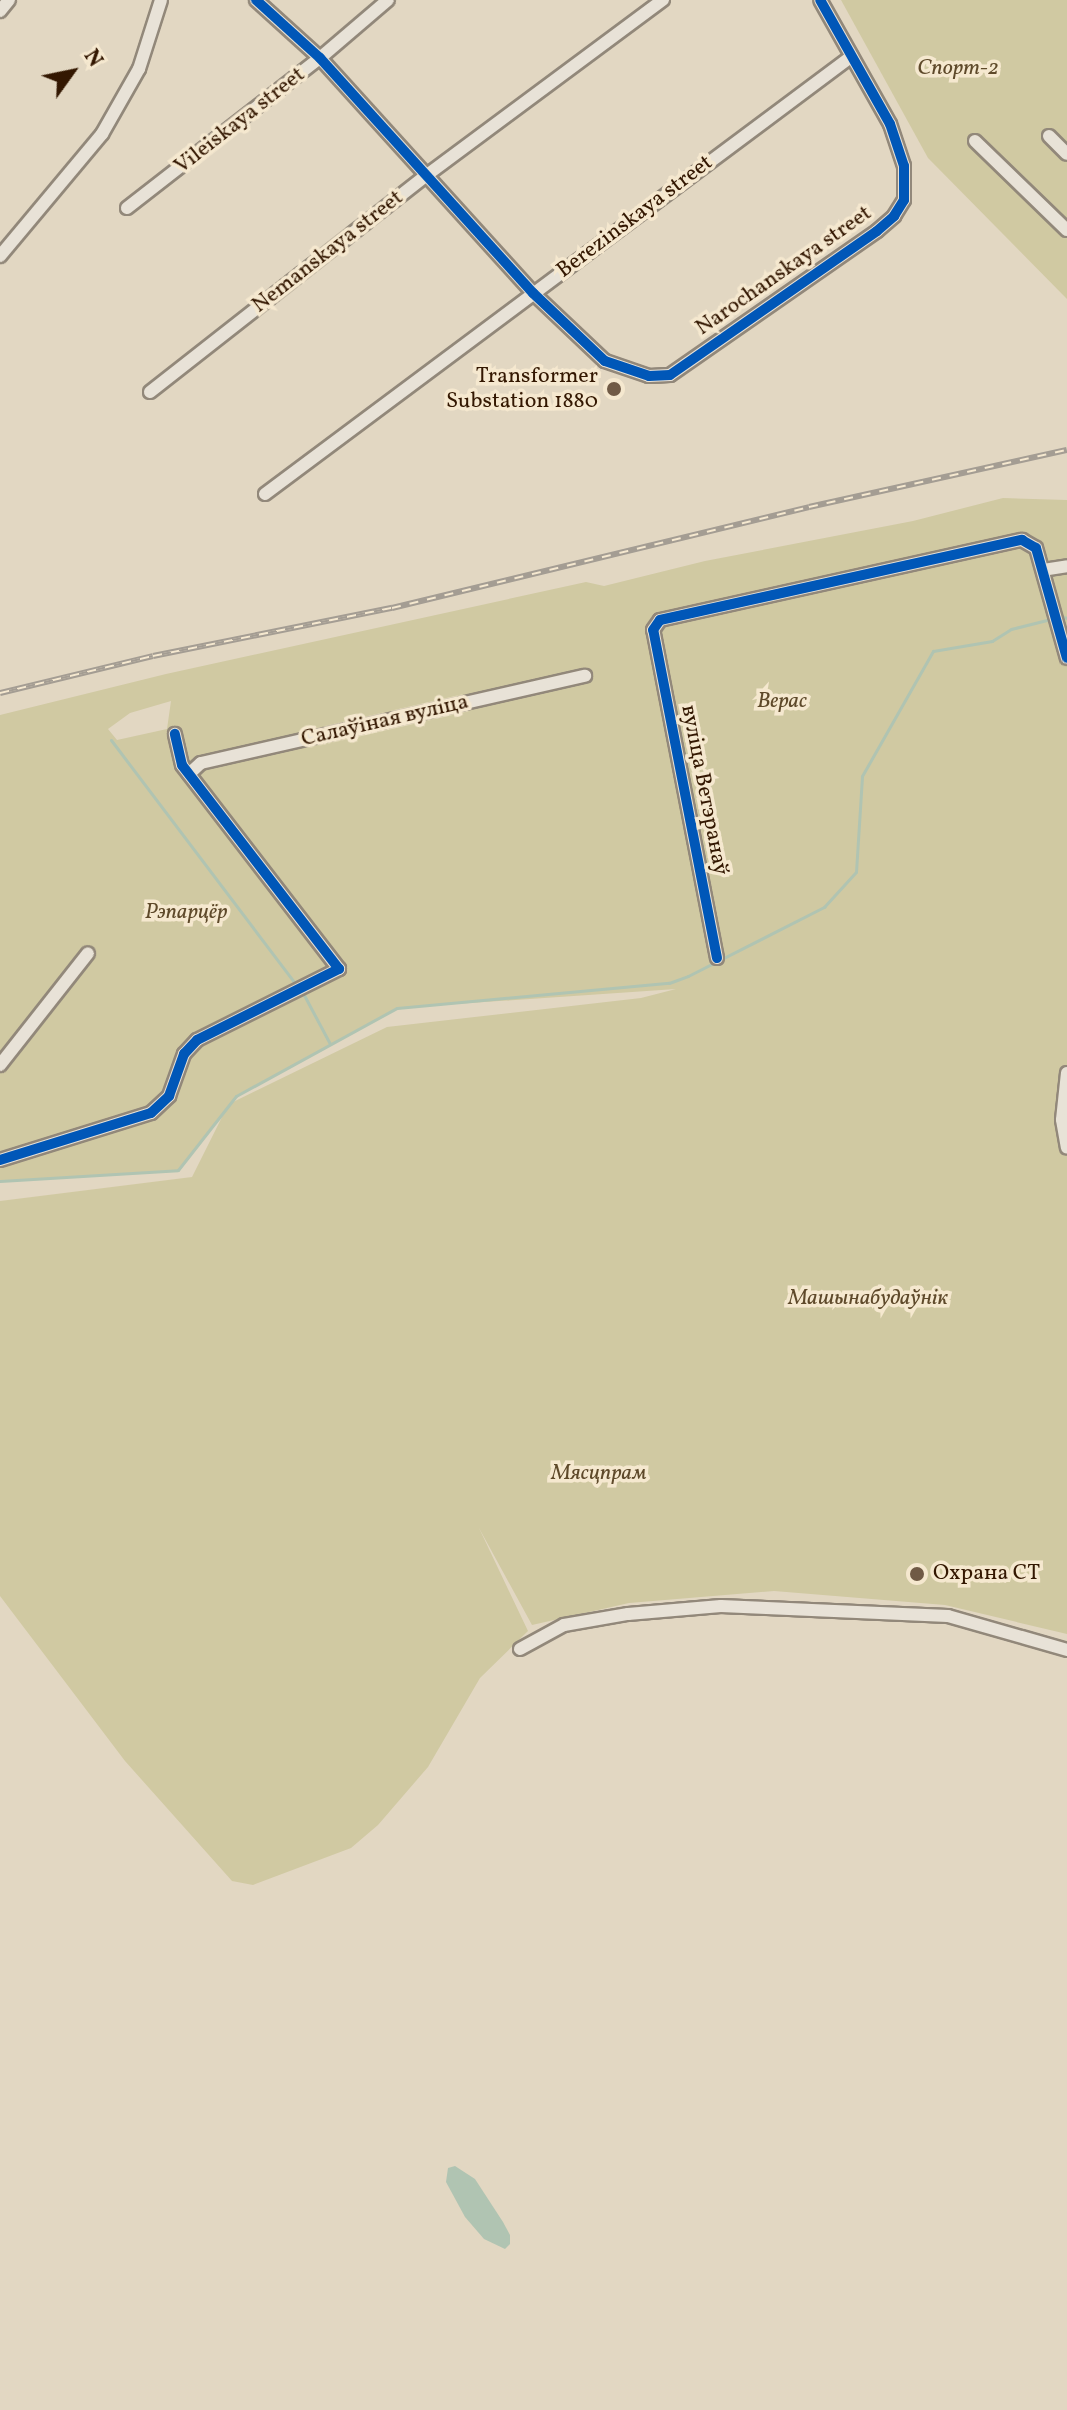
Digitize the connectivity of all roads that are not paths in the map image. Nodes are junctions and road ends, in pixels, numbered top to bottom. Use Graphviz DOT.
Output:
graph roads {
  1 [pos="9,0"];
  2 [pos="161,0"];
  3 [pos="256,0"];
  4 [pos="388,0"];
  5 [pos="663,0"];
  6 [pos="820,0"];
  7 [pos="0,11"];
  8 [pos="852,56"];
  9 [pos="320,58"];
  10 [pos="1049,136"];
  11 [pos="975,141"];
  12 [pos="1067,154"];
  13 [pos="427,175"];
  14 [pos="127,208"];
  15 [pos="1067,230"];
  16 [pos="0,256"];
  17 [pos="533,293"];
  18 [pos="150,392"];
  19 [pos="265,494"];
  20 [pos="1067,566"];
  21 [pos="1043,570"];
  22 [pos="1053,606"];
  23 [pos="1067,607"];
  24 [pos="1067,658"];
  25 [pos="585,676"];
  26 [pos="175,734"];
  27 [pos="189,774"];
  28 [pos="88,953"];
  29 [pos="717,958"];
  30 [pos="0,1065"];
  31 [pos="1067,1073"];
  32 [pos="1067,1148"];
  33 [pos="0,1160"];
  34 [pos="520,1649"];
  35 [pos="1067,1650"];
  1 -- 7 [label="street"];
  2 -- 16 [label="street"];
  3 -- 9 [label="street"];
  4 -- 9 [label="street, Vileiskaya street"];
  5 -- 13 [label="street, Nemanskaya street"];
  6 -- 8 [label="street, Narochanskaya street"];
  8 -- 17 [label="street, Berezinskaya street"];
  8 -- 17 [label="street, Narochanskaya street"];
  9 -- 13 [label="street"];
  9 -- 14 [label="street, Vileiskaya street"];
  10 -- 12 [label="street"];
  11 -- 15 [label="street"];
  13 -- 17 [label="street"];
  13 -- 18 [label="street, Nemanskaya street"];
  17 -- 19 [label="street, Berezinskaya street"];
  20 -- 21 [label="street"];
  21 -- 22 [label="street"];
  21 -- 29 [label="street, вуліца Ветэранаў"];
  22 -- 23 [label="street"];
  22 -- 24 [label="street"];
  25 -- 27 [label="street, Салаўіная вуліца"];
  26 -- 27 [label="street"];
  27 -- 33 [label="street"];
  28 -- 30 [label="street"];
  31 -- 32 [label="street"];
  34 -- 35 [label="street"];
}
